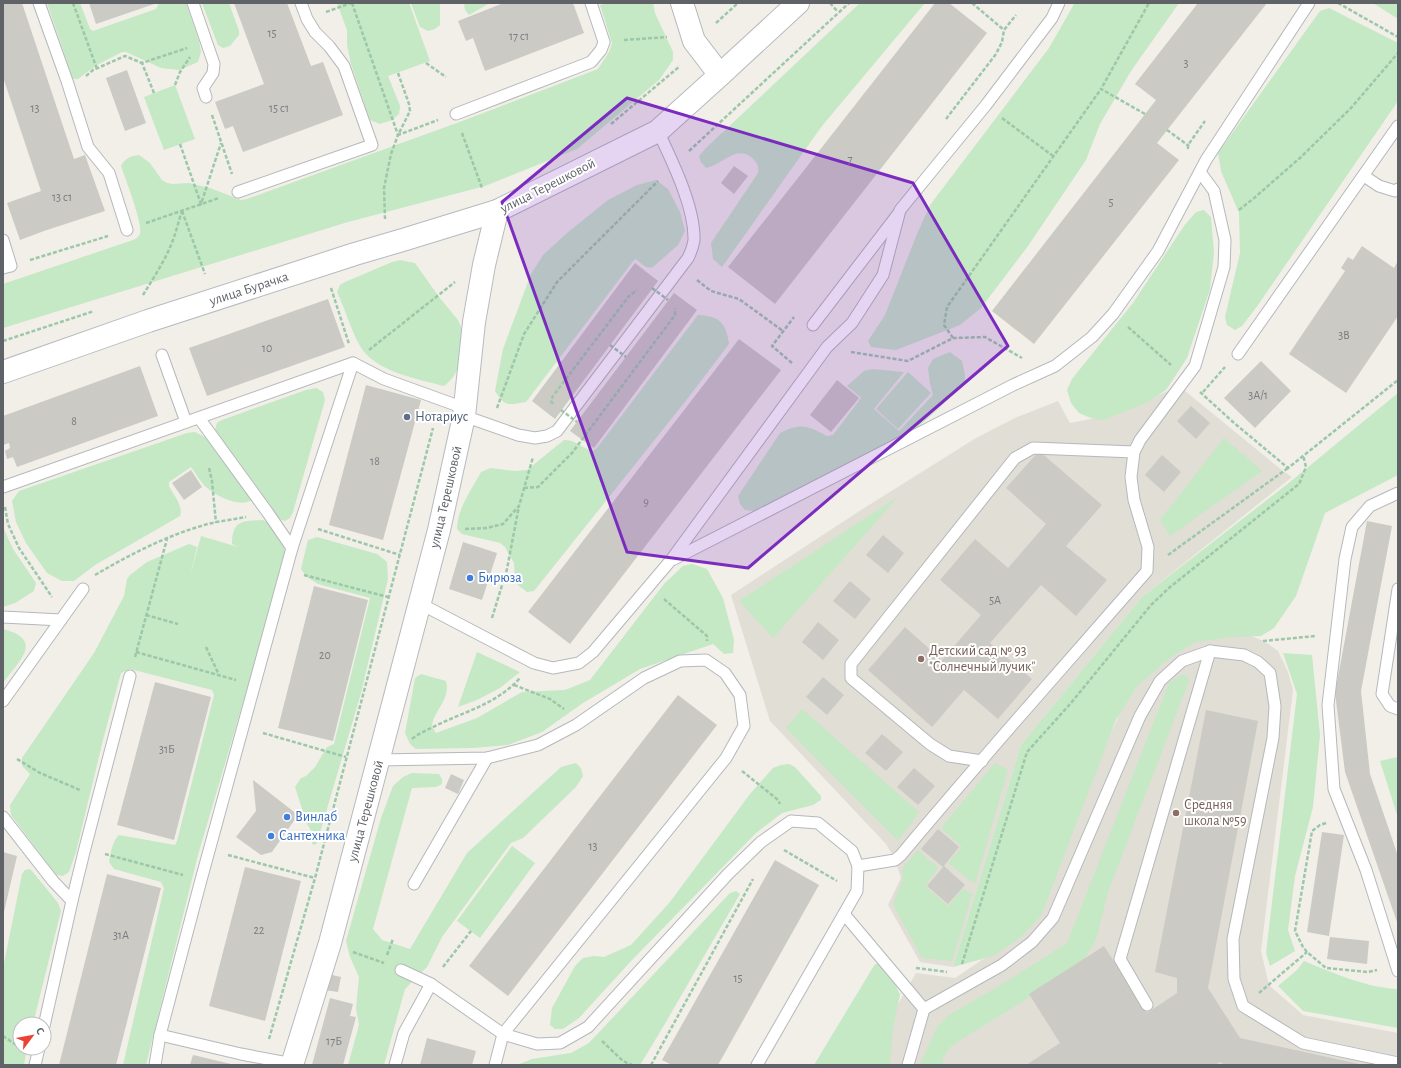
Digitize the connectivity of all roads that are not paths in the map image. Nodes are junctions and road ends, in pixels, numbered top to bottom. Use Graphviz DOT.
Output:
graph roads {
  1 [pos="39,3"];
  2 [pos="193,3"];
  3 [pos="301,3"];
  4 [pos="591,3"];
  5 [pos="682,3"];
  6 [pos="798,3"];
  7 [pos="1059,3"];
  8 [pos="1310,3"];
  9 [pos="720,75"];
  10 [pos="206,97"];
  11 [pos="456,114"];
  12 [pos="1398,126"];
  13 [pos="658,131"];
  14 [pos="1200,172"];
  15 [pos="1364,176"];
  16 [pos="1398,189"];
  17 [pos="238,192"];
  18 [pos="900,210"];
  19 [pos="497,211"];
  20 [pos="127,230"];
  21 [pos="3,240"];
  22 [pos="7,267"];
  23 [pos="813,325"];
  24 [pos="1238,354"];
  25 [pos="162,355"];
  26 [pos="353,363"];
  27 [pos="3,372"];
  28 [pos="464,412"];
  29 [pos="198,418"];
  30 [pos="186,422"];
  31 [pos="1134,452"];
  32 [pos="3,487"];
  33 [pos="1398,493"];
  34 [pos="292,548"];
  35 [pos="671,560"];
  36 [pos="83,589"];
  37 [pos="1398,589"];
  38 [pos="419,604"];
  39 [pos="3,617"];
  40 [pos="61,620"];
  41 [pos="1210,651"];
  42 [pos="130,676"];
  43 [pos="3,701"];
  44 [pos="1398,709"];
  45 [pos="487,758"];
  46 [pos="386,760"];
  47 [pos="982,761"];
  48 [pos="3,817"];
  49 [pos="858,866"];
  50 [pos="414,884"];
  51 [pos="72,901"];
  52 [pos="844,914"];
  53 [pos="1397,969"];
  54 [pos="401,970"];
  55 [pos="431,984"];
  56 [pos="1146,1005"];
  57 [pos="924,1009"];
  58 [pos="46,1016"];
  59 [pos="503,1034"];
  60 [pos="160,1035"];
  61 [pos="1398,1063"];
  62 [pos="292,1064"];
  63 [pos="155,1065"];
  64 [pos="395,1065"];
  65 [pos="495,1065"];
  66 [pos="757,1065"];
  67 [pos="908,1065"];
  1 -- 20 [label="lane"];
  2 -- 10 [label="lane"];
  3 -- 17 [label="lane"];
  4 -- 11 [label="lane"];
  5 -- 9 [label="main road"];
  6 -- 9 [label="main road, улица Терешковой"];
  7 -- 18 [label="lane"];
  8 -- 14 [label="lane"];
  9 -- 13 [label="main road, улица Терешковой"];
  12 -- 15 [label="lane"];
  13 -- 19 [label="main road, улица Терешковой"];
  13 -- 28 [label="lane"];
  14 -- 31 [label="lane"];
  14 -- 35 [label="lane"];
  15 -- 16 [label="lane"];
  15 -- 24 [label="lane"];
  18 -- 23 [label="lane"];
  18 -- 35 [label="lane"];
  19 -- 27 [label="main road, улица Бурачка"];
  19 -- 28 [label="main road, улица Терешковой"];
  21 -- 22 [label="lane"];
  25 -- 30 [label="lane"];
  26 -- 28 [label="lane"];
  26 -- 29 [label="lane"];
  26 -- 34 [label="lane"];
  28 -- 38 [label="main road, улица Терешковой"];
  29 -- 30 [label="lane"];
  29 -- 34 [label="lane"];
  30 -- 32 [label="lane"];
  31 -- 47 [label="lane"];
  31 -- 47 [label="lane"];
  33 -- 53 [label="lane"];
  34 -- 60 [label="lane"];
  35 -- 38 [label="lane"];
  36 -- 40 [label="lane"];
  37 -- 44 [label="lane"];
  38 -- 46 [label="main road, улица Терешковой"];
  39 -- 40 [label="lane"];
  40 -- 43 [label="lane"];
  41 -- 56 [label="lane"];
  41 -- 57 [label="lane"];
  41 -- 61 [label="lane"];
  42 -- 51 [label="lane"];
  45 -- 46 [label="lane"];
  45 -- 50 [label="lane"];
  45 -- 59 [label="lane"];
  46 -- 62 [label="main road, улица Терешковой"];
  47 -- 49 [label="lane"];
  48 -- 51 [label="lane"];
  49 -- 52 [label="lane"];
  49 -- 59 [label="lane"];
  51 -- 58 [label="lane"];
  52 -- 57 [label="lane"];
  52 -- 66 [label="lane"];
  54 -- 55 [label="lane"];
  55 -- 59 [label="lane"];
  55 -- 64 [label="lane"];
  57 -- 67 [label="lane"];
  59 -- 65 [label="lane"];
  60 -- 62 [label="lane"];
  60 -- 63 [label="lane"];
}
